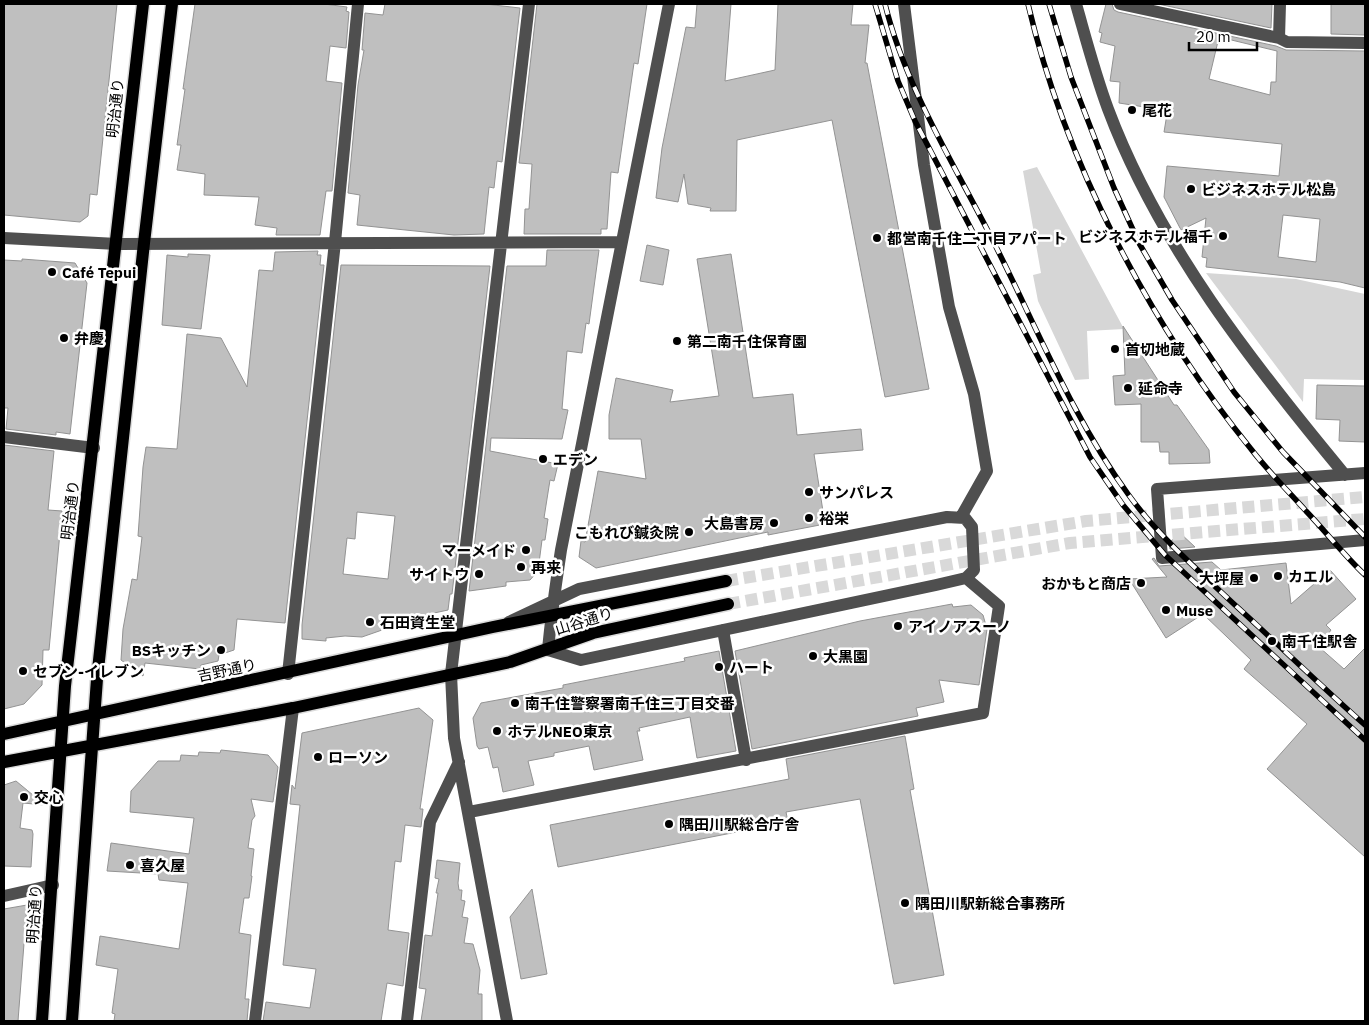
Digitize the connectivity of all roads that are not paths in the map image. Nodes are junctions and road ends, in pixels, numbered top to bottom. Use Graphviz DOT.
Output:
graph roads {
  1 [pos="143,4"];
  2 [pos="172,4"];
  3 [pos="358,4"];
  4 [pos="529,4"];
  5 [pos="669,4"];
  6 [pos="904,4"];
  7 [pos="1076,4"];
  8 [pos="1120,4"];
  9 [pos="1280,4"];
  10 [pos="1279,38"];
  11 [pos="1365,43"];
  12 [pos="4,238"];
  13 [pos="335,242"];
  14 [pos="501,242"];
  15 [pos="621,242"];
  16 [pos="144,243"];
  17 [pos="117,244"];
  18 [pos="4,437"];
  19 [pos="94,448"];
  20 [pos="1365,473"];
  21 [pos="1346,475"];
  22 [pos="960,517"];
  23 [pos="1365,540"];
  24 [pos="966,578"];
  25 [pos="726,582"];
  26 [pos="554,600"];
  27 [pos="728,604"];
  28 [pos="551,616"];
  29 [pos="502,626"];
  30 [pos="723,630"];
  31 [pos="456,636"];
  32 [pos="548,650"];
  33 [pos="288,674"];
  34 [pos="451,674"];
  35 [pos="293,708"];
  36 [pos="94,714"];
  37 [pos="62,721"];
  38 [pos="4,734"];
  39 [pos="92,747"];
  40 [pos="60,751"];
  41 [pos="746,760"];
  42 [pos="4,762"];
  43 [pos="458,762"];
  44 [pos="469,812"];
  45 [pos="53,885"];
  46 [pos="4,896"];
  47 [pos="42,1021"];
  48 [pos="72,1021"];
  49 [pos="255,1021"];
  50 [pos="407,1021"];
  51 [pos="507,1021"];
  1 -- 17 [label="main road, 明治通り"];
  2 -- 16 [label="main road"];
  3 -- 13 [label="street"];
  4 -- 14 [label="street"];
  5 -- 15 [label="street"];
  6 -- 22 [label="street"];
  7 -- 21 [label="street"];
  8 -- 10 [label="street"];
  9 -- 10 [label="street"];
  10 -- 11 [label="street"];
  12 -- 17 [label="street"];
  13 -- 14 [label="street"];
  13 -- 16 [label="street"];
  13 -- 33 [label="street"];
  14 -- 15 [label="street"];
  14 -- 31 [label="street"];
  15 -- 26 [label="street"];
  16 -- 17 [label="street"];
  16 -- 36 [label="main road"];
  17 -- 19 [label="main road, 明治通り"];
  18 -- 19 [label="street"];
  19 -- 37 [label="main road, 明治通り"];
  20 -- 21 [label="street"];
  21 -- 23 [label="street"];
  22 -- 24 [label="street"];
  22 -- 26 [label="street"];
  24 -- 30 [label="street"];
  24 -- 41 [label="street"];
  25 -- 28 [label="main road, 山谷通り"];
  26 -- 28 [label="street"];
  26 -- 29 [label="street"];
  27 -- 32 [label="main road, 山谷通り"];
  28 -- 29 [label="main road, 山谷通り"];
  28 -- 32 [label="street"];
  29 -- 31 [label="main road, 山谷通り"];
  30 -- 32 [label="street"];
  30 -- 41 [label="street"];
  31 -- 33 [label="main road, 吉野通り"];
  31 -- 34 [label="street"];
  32 -- 34 [label="main road, 山谷通り"];
  33 -- 36 [label="main road, 吉野通り"];
  34 -- 35 [label="main road"];
  34 -- 43 [label="street"];
  35 -- 39 [label="main road"];
  35 -- 49 [label="street"];
  36 -- 37 [label="main road, 吉野通り"];
  36 -- 39 [label="main road"];
  37 -- 38 [label="main road, 吉野通り"];
  37 -- 40 [label="main road, 明治通り"];
  39 -- 40 [label="main road"];
  39 -- 48 [label="main road"];
  40 -- 42 [label="main road"];
  40 -- 45 [label="main road, 明治通り"];
  41 -- 44 [label="street"];
  43 -- 44 [label="street"];
  43 -- 50 [label="street"];
  44 -- 51 [label="street"];
  45 -- 46 [label="street"];
  45 -- 47 [label="main road, 明治通り"];
}
